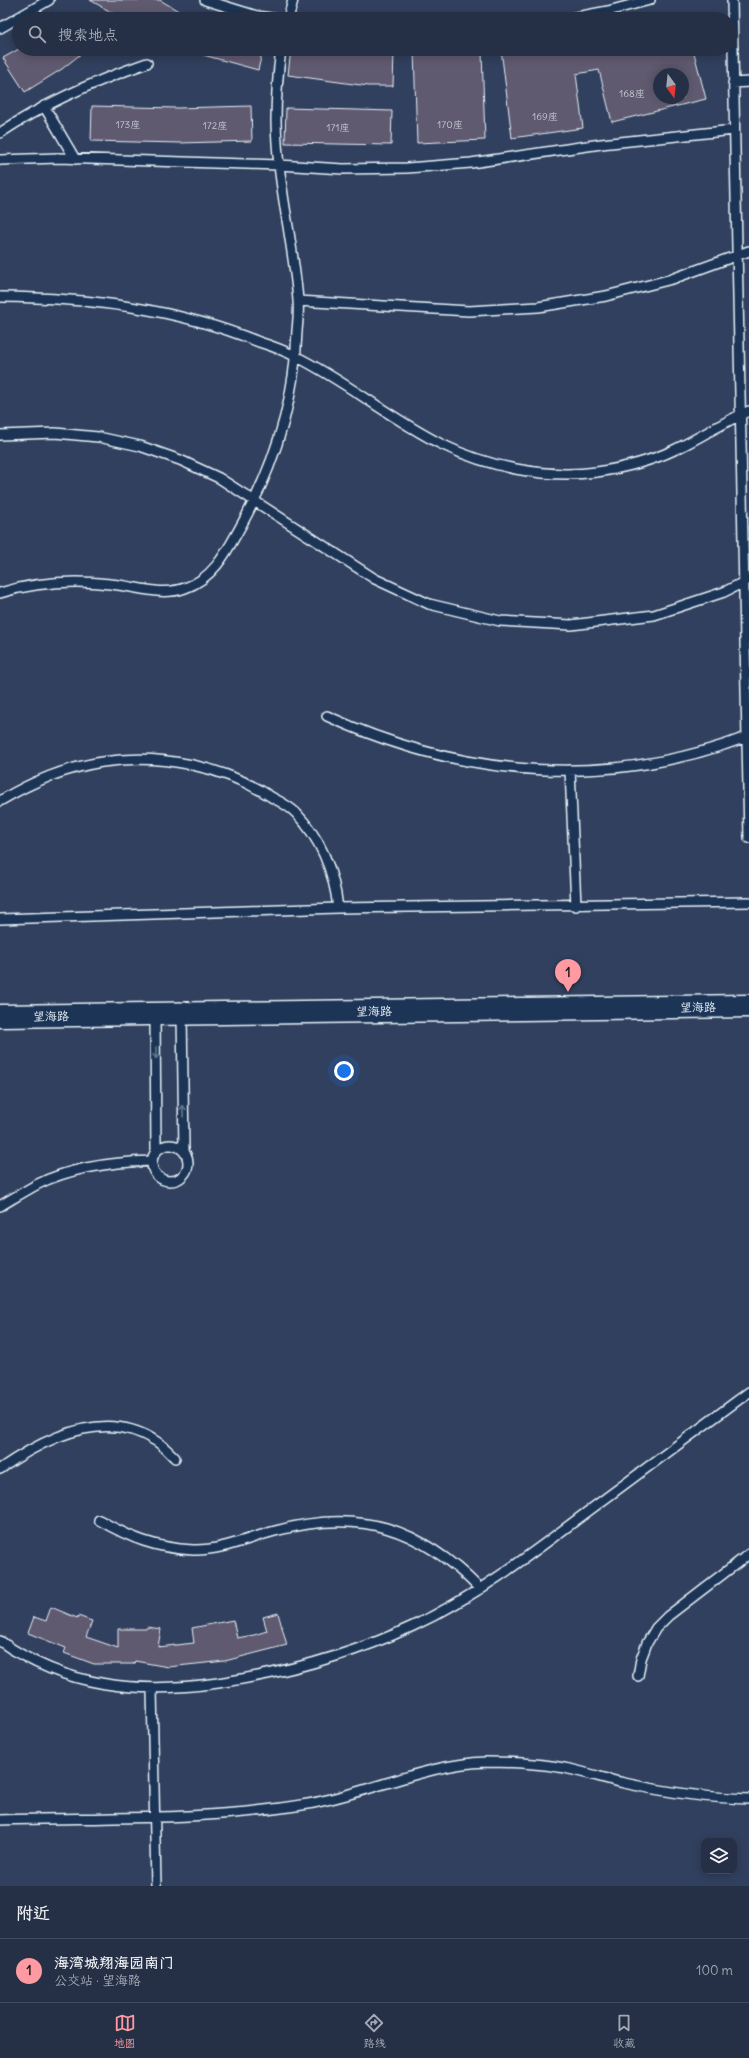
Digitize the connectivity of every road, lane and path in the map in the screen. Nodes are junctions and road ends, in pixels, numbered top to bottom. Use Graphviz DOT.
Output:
graph roads {
  1 [pos="49,0"];
  2 [pos="205,0"];
  3 [pos="293,0"];
  4 [pos="650,0"];
  5 [pos="732,0"];
  6 [pos="28,12"];
  7 [pos="243,12"];
  8 [pos="290,12"];
  9 [pos="603,12"];
  10 [pos="732,12"];
  11 [pos="12,21"];
  12 [pos="0,28"];
  13 [pos="281,56"];
  14 [pos="733,56"];
  15 [pos="147,63"];
  16 [pos="749,82"];
  17 [pos="733,83"];
  18 [pos="44,106"];
  19 [pos="734,130"];
  20 [pos="0,133"];
  21 [pos="75,159"];
  22 [pos="0,160"];
  23 [pos="279,165"];
  24 [pos="749,251"];
  25 [pos="737,255"];
  26 [pos="0,297"];
  27 [pos="298,301"];
  28 [pos="296,356"];
  29 [pos="749,411"];
  30 [pos="740,415"];
  31 [pos="0,435"];
  32 [pos="255,500"];
  33 [pos="746,580"];
  34 [pos="0,593"];
  35 [pos="327,716"];
  36 [pos="748,736"];
  37 [pos="570,770"];
  38 [pos="0,801"];
  39 [pos="749,838"];
  40 [pos="749,902"];
  41 [pos="576,906"];
  42 [pos="338,908"];
  43 [pos="0,919"];
  44 [pos="749,1006"];
  45 [pos="155,1014"];
  46 [pos="182,1014"];
  47 [pos="0,1016"];
  48 [pos="156,1150"];
  49 [pos="184,1150"];
  50 [pos="152,1162"];
  51 [pos="0,1206"];
  52 [pos="749,1392"];
  53 [pos="175,1458"];
  54 [pos="0,1469"];
  55 [pos="99,1520"];
  56 [pos="749,1554"];
  57 [pos="480,1590"];
  58 [pos="0,1641"];
  59 [pos="638,1676"];
  60 [pos="152,1689"];
  61 [pos="749,1799"];
  62 [pos="155,1816"];
  63 [pos="0,1820"];
  64 [pos="156,1886"];
  1 -- 6 [label="lane"];
  2 -- 7 [label="lane"];
  3 -- 8 [label="lane"];
  4 -- 9 [label="lane"];
  5 -- 10 [label="lane"];
  11 -- 12 [label="lane"];
  13 -- 23 [label="lane"];
  14 -- 17 [label="lane"];
  15 -- 18 [label="lane"];
  16 -- 17 [label="lane"];
  17 -- 19 [label="lane"];
  18 -- 20 [label="lane"];
  18 -- 21 [label="lane"];
  19 -- 23 [label="lane"];
  19 -- 25 [label="lane"];
  21 -- 22 [label="lane"];
  21 -- 23 [label="lane"];
  23 -- 27 [label="lane"];
  24 -- 25 [label="lane"];
  25 -- 27 [label="lane"];
  25 -- 30 [label="lane"];
  26 -- 28 [label="lane"];
  27 -- 28 [label="lane"];
  28 -- 30 [label="lane"];
  28 -- 32 [label="lane"];
  29 -- 30 [label="lane"];
  30 -- 33 [label="lane"];
  31 -- 32 [label="lane"];
  32 -- 33 [label="lane"];
  32 -- 34 [label="lane"];
  33 -- 36 [label="lane"];
  35 -- 37 [label="lane"];
  36 -- 37 [label="lane"];
  36 -- 39 [label="lane"];
  37 -- 41 [label="lane"];
  38 -- 42 [label="lane"];
  40 -- 41 [label="lane"];
  41 -- 42 [label="lane"];
  42 -- 43 [label="lane"];
  44 -- 46 [label="street, 望海路"];
  45 -- 46 [label="street, 望海路"];
  45 -- 47 [label="street, 望海路"];
  45 -- 48 [label="lane, one-way"];
  49 -- 46 [label="lane, one-way"];
  48 -- 49 [label="lane"];
  48 -- 50 [label="lane"];
  49 -- 50 [label="lane"];
  50 -- 51 [label="lane"];
  52 -- 57 [label="lane"];
  53 -- 54 [label="lane"];
  55 -- 57 [label="lane"];
  56 -- 59 [label="lane"];
  57 -- 60 [label="lane"];
  58 -- 60 [label="lane"];
  60 -- 62 [label="lane"];
  61 -- 62 [label="lane"];
  62 -- 63 [label="lane"];
  62 -- 64 [label="lane"];
}
